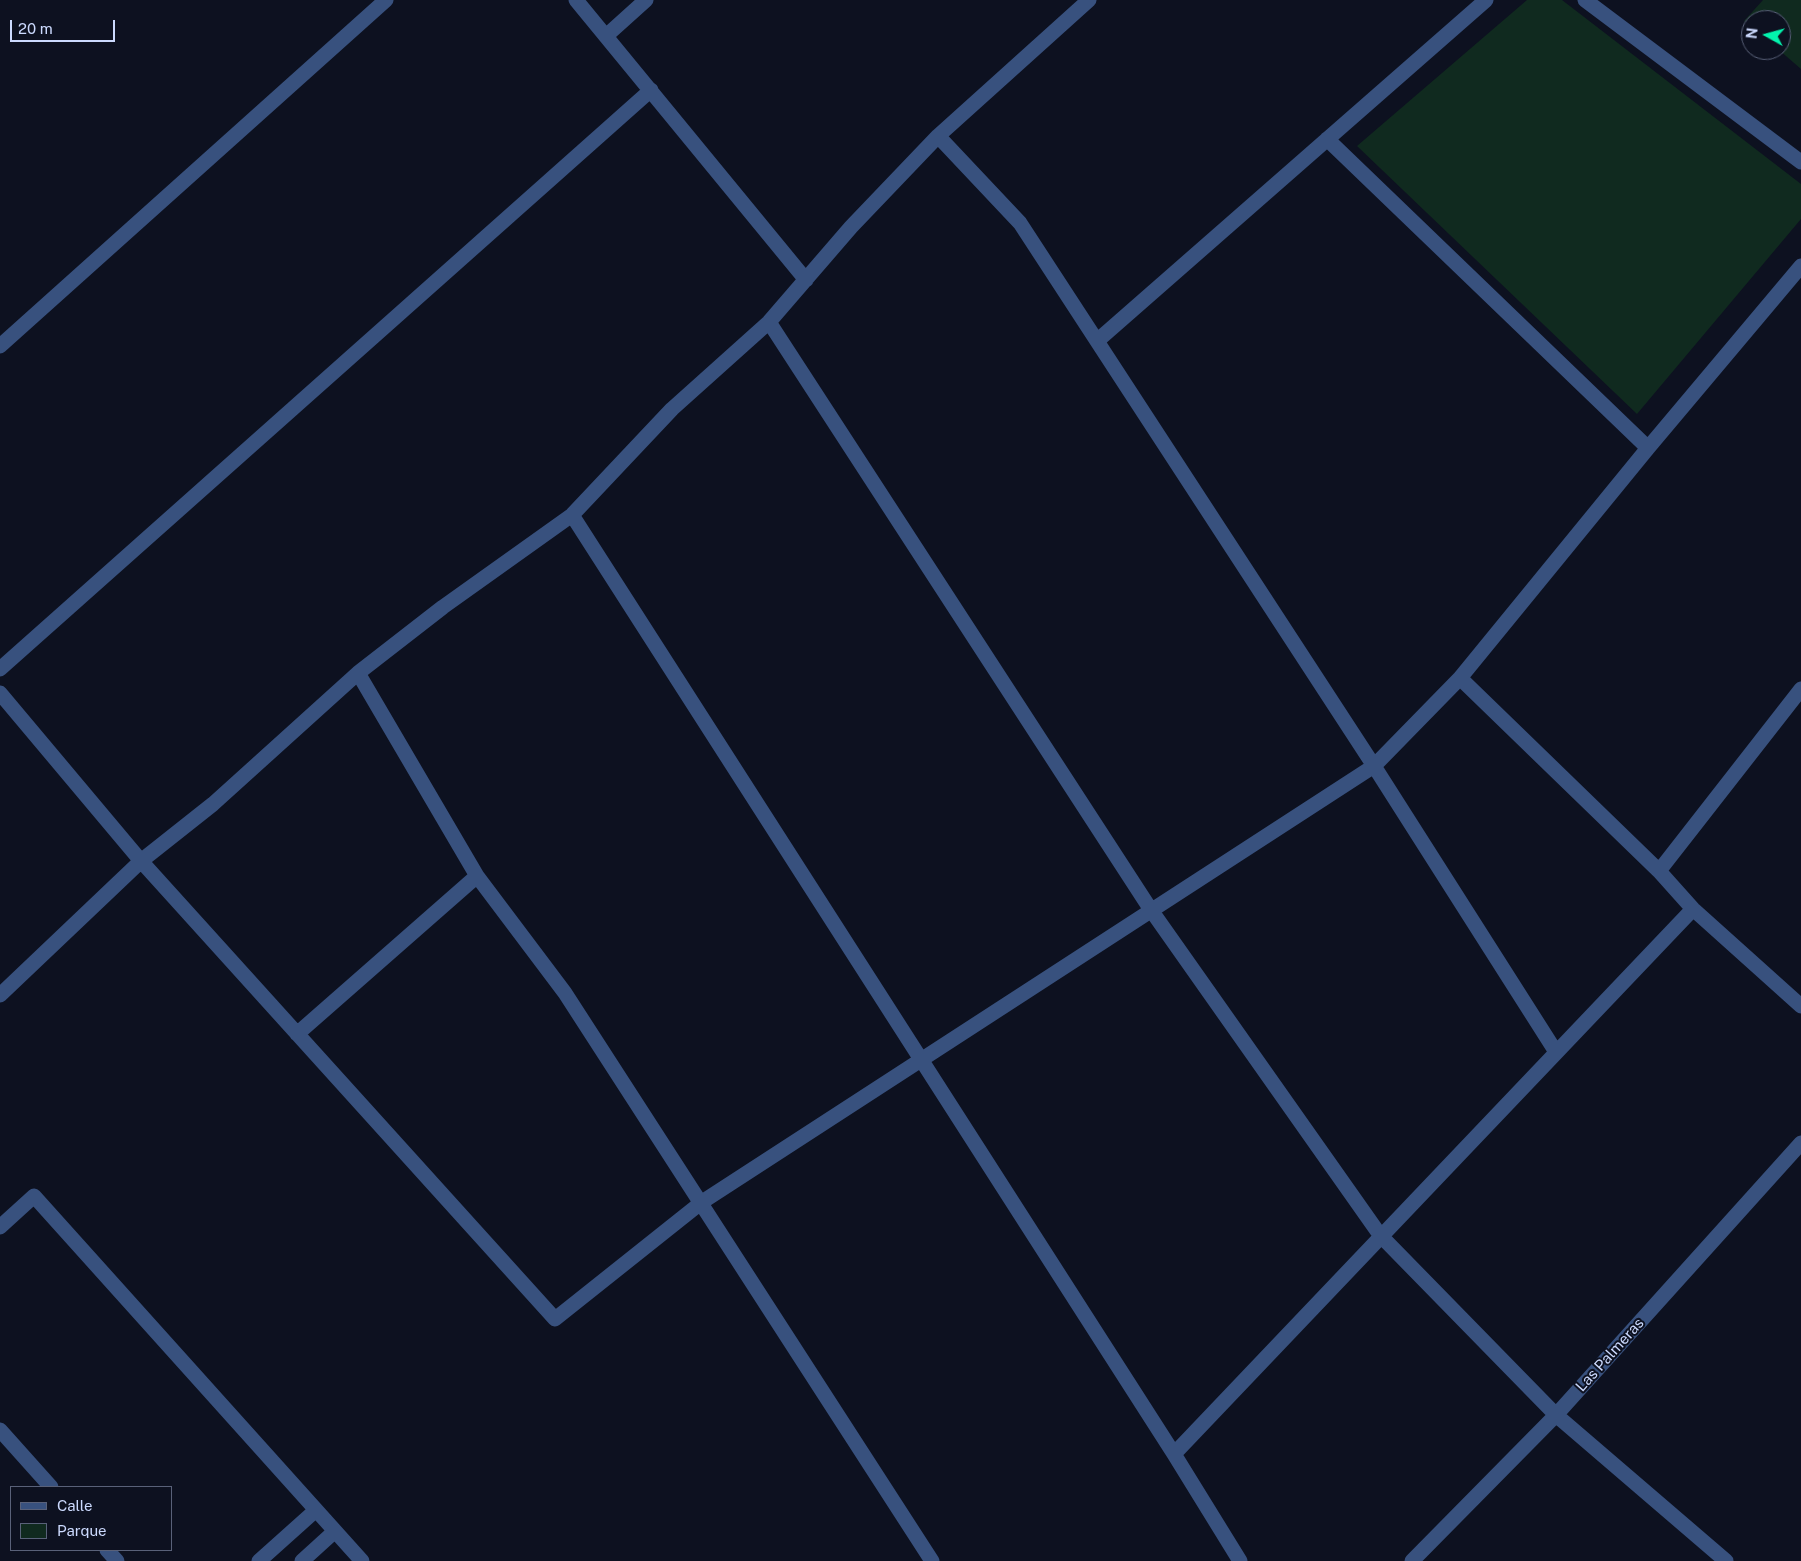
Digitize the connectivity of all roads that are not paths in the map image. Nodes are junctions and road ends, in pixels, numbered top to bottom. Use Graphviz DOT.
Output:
graph roads {
  1 [pos="386,0"];
  2 [pos="576,0"];
  3 [pos="646,0"];
  4 [pos="1089,0"];
  5 [pos="1486,0"];
  6 [pos="1585,0"];
  7 [pos="606,36"];
  8 [pos="651,90"];
  9 [pos="938,136"];
  10 [pos="1327,139"];
  11 [pos="1801,162"];
  12 [pos="1801,266"];
  13 [pos="806,280"];
  14 [pos="770,322"];
  15 [pos="1097,341"];
  16 [pos="0,346"];
  17 [pos="1648,448"];
  18 [pos="572,515"];
  19 [pos="0,668"];
  20 [pos="358,673"];
  21 [pos="1460,678"];
  22 [pos="1801,689"];
  23 [pos="0,693"];
  24 [pos="1374,766"];
  25 [pos="141,861"];
  26 [pos="1659,872"];
  27 [pos="477,876"];
  28 [pos="1693,909"];
  29 [pos="1151,910"];
  30 [pos="0,994"];
  31 [pos="1801,1006"];
  32 [pos="298,1034"];
  33 [pos="1556,1052"];
  34 [pos="921,1060"];
  35 [pos="1801,1143"];
  36 [pos="702,1202"];
  37 [pos="0,1227"];
  38 [pos="1380,1235"];
  39 [pos="1556,1415"];
  40 [pos="0,1430"];
  41 [pos="1174,1454"];
  42 [pos="50,1486"];
  43 [pos="316,1510"];
  44 [pos="335,1531"];
  45 [pos="108,1551"];
  46 [pos="117,1561"];
  47 [pos="259,1561"];
  48 [pos="302,1561"];
  49 [pos="362,1561"];
  50 [pos="932,1561"];
  51 [pos="1240,1561"];
  52 [pos="1412,1561"];
  53 [pos="1726,1561"];
  1 -- 16 [label="street"];
  2 -- 7 [label="street"];
  3 -- 7 [label="street"];
  4 -- 9 [label="street"];
  5 -- 10 [label="street"];
  6 -- 11 [label="street"];
  7 -- 8 [label="street"];
  8 -- 13 [label="street"];
  8 -- 19 [label="street"];
  9 -- 13 [label="street"];
  9 -- 15 [label="street"];
  10 -- 15 [label="street"];
  10 -- 17 [label="street"];
  12 -- 17 [label="street"];
  13 -- 14 [label="street"];
  14 -- 18 [label="street"];
  14 -- 29 [label="street"];
  15 -- 24 [label="street"];
  17 -- 21 [label="street"];
  18 -- 20 [label="street"];
  18 -- 34 [label="street"];
  20 -- 25 [label="street"];
  20 -- 27 [label="street"];
  21 -- 24 [label="street"];
  21 -- 26 [label="street"];
  22 -- 26 [label="street"];
  23 -- 25 [label="street"];
  24 -- 29 [label="street"];
  24 -- 33 [label="street"];
  25 -- 30 [label="street"];
  25 -- 32 [label="street"];
  26 -- 28 [label="street"];
  27 -- 32 [label="street"];
  27 -- 36 [label="street"];
  28 -- 31 [label="street"];
  28 -- 33 [label="street"];
  29 -- 34 [label="street"];
  29 -- 38 [label="street"];
  32 -- 36 [label="street"];
  33 -- 38 [label="street"];
  34 -- 36 [label="street"];
  34 -- 41 [label="street"];
  35 -- 39 [label="street, Las Palmeras"];
  36 -- 50 [label="street"];
  37 -- 43 [label="street"];
  38 -- 39 [label="street"];
  38 -- 41 [label="street"];
  39 -- 52 [label="street, Las Palmeras"];
  39 -- 53 [label="street"];
  40 -- 42 [label="street"];
  41 -- 51 [label="street"];
  43 -- 44 [label="street"];
  43 -- 47 [label="street"];
  44 -- 48 [label="street"];
  44 -- 49 [label="street"];
  45 -- 46 [label="street"];
}
